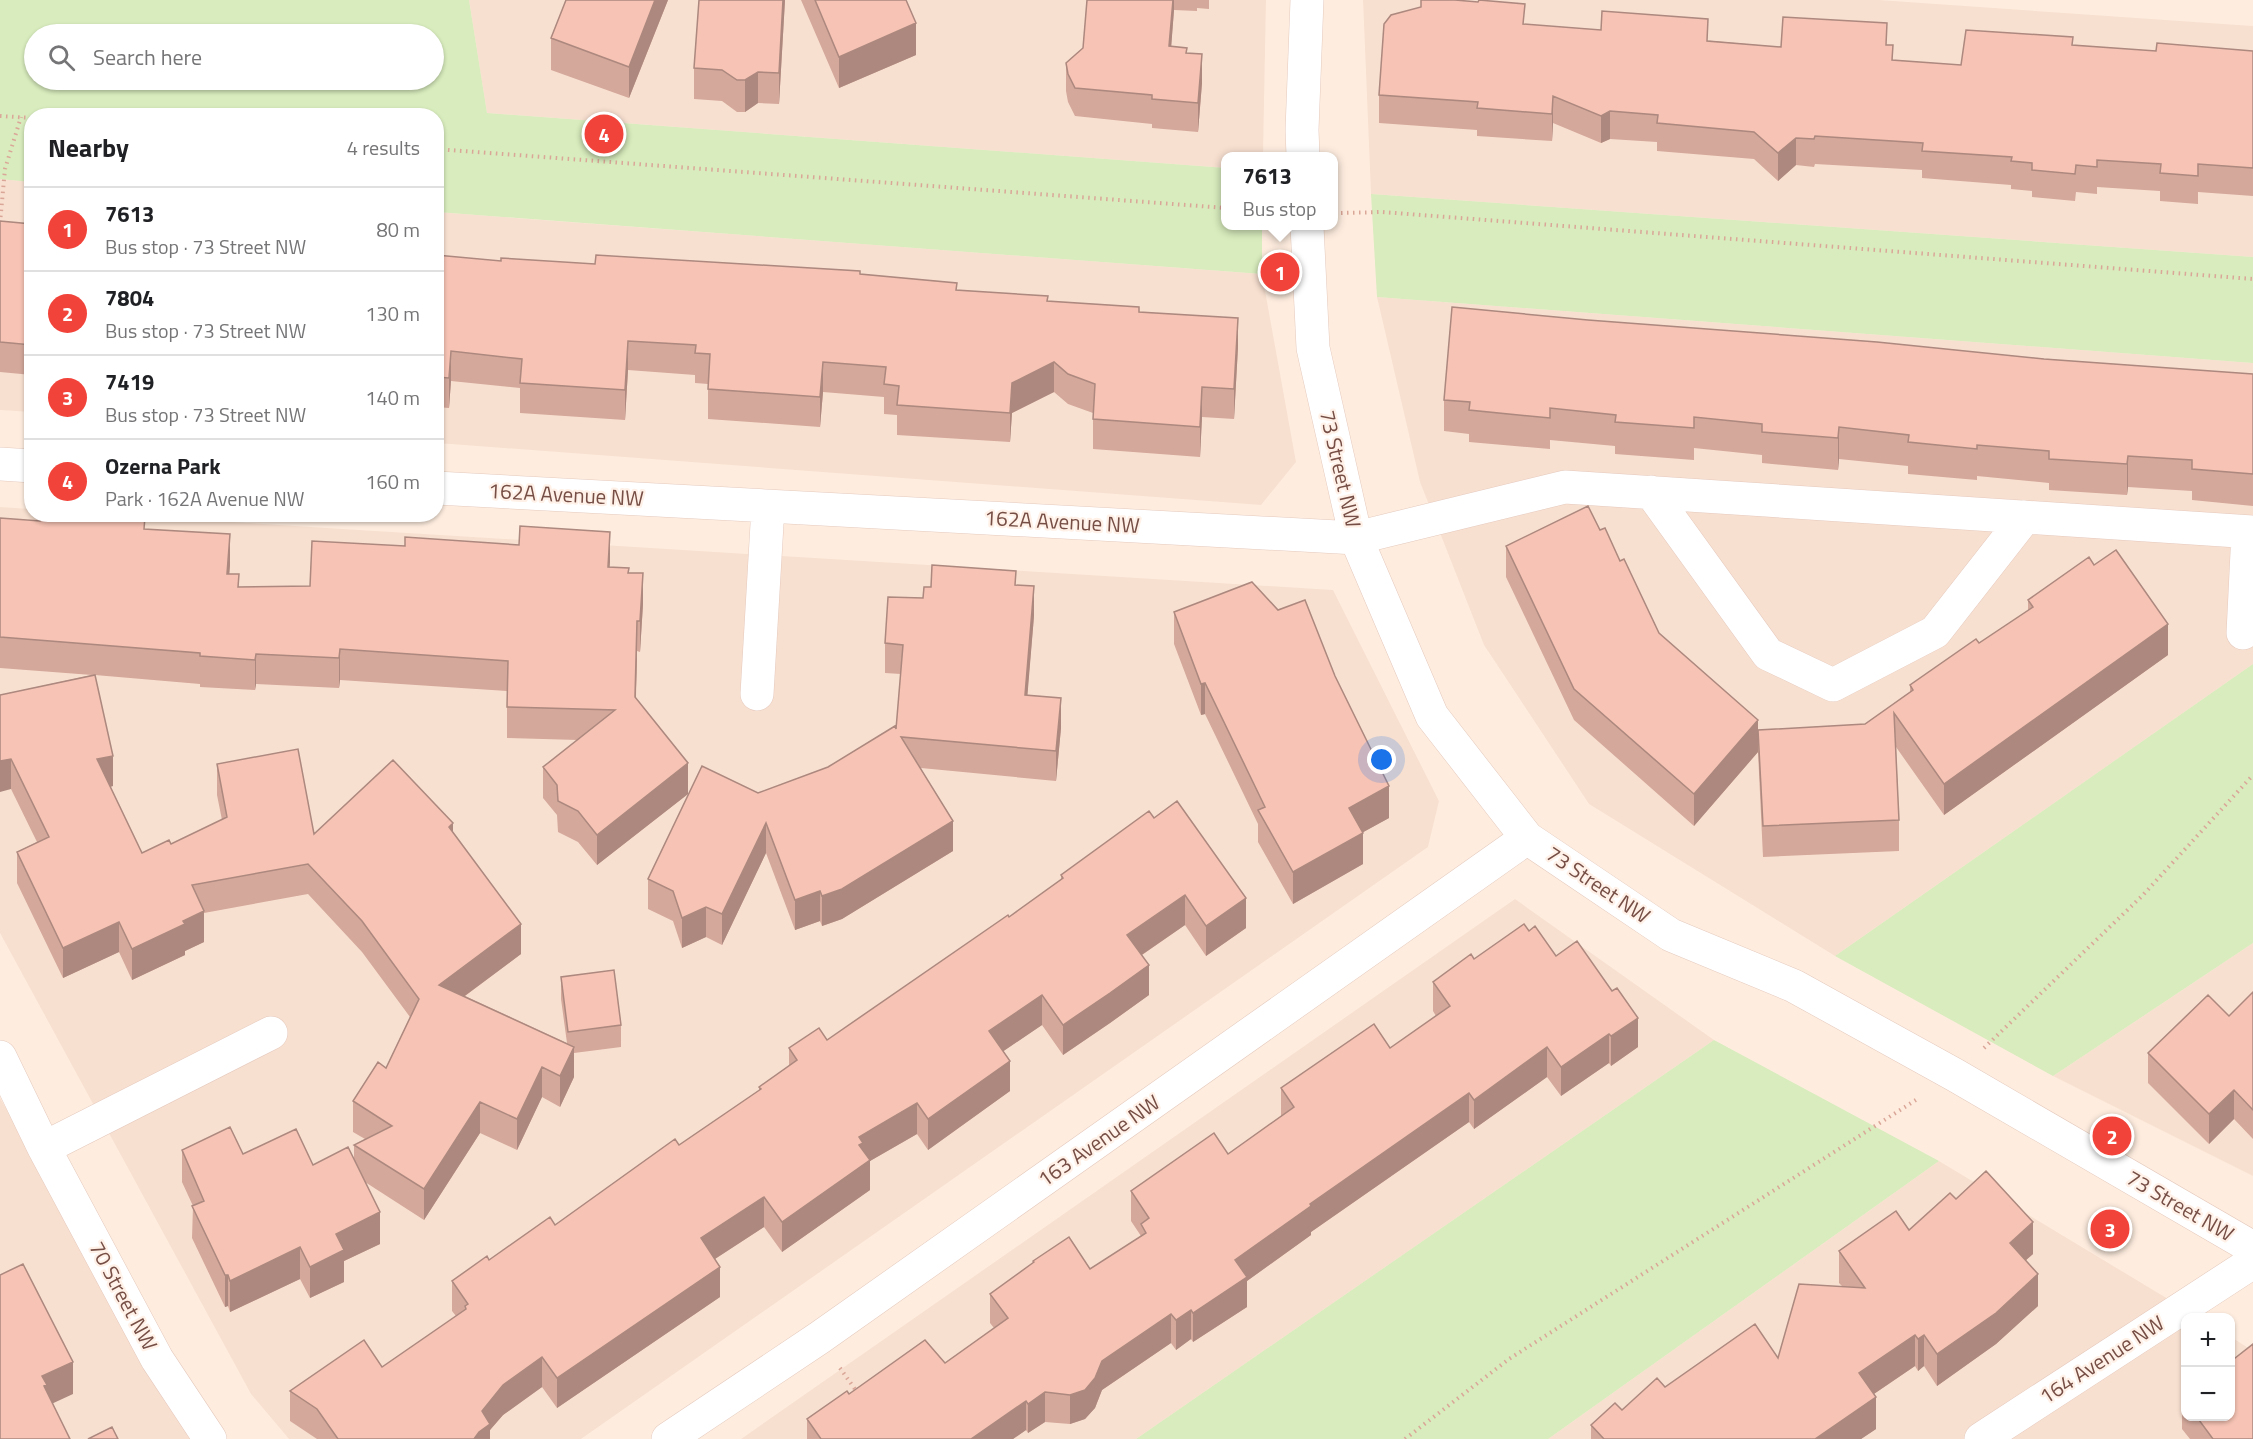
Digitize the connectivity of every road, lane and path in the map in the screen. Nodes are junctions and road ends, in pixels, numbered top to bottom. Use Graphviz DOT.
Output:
graph roads {
  1 [pos="1307,0"];
  2 [pos="0,116"];
  3 [pos="21,117"];
  4 [pos="24,117"];
  5 [pos="444,150"];
  6 [pos="1303,152"];
  7 [pos="1221,208"];
  8 [pos="1338,213"];
  9 [pos="0,223"];
  10 [pos="1307,230"];
  11 [pos="2253,279"];
  12 [pos="0,464"];
  13 [pos="24,466"];
  14 [pos="444,488"];
  15 [pos="1651,492"];
  16 [pos="768,507"];
  17 [pos="2025,517"];
  18 [pos="2250,532"];
  19 [pos="1356,538"];
  20 [pos="2243,633"];
  21 [pos="757,694"];
  22 [pos="2253,775"];
  23 [pos="1527,838"];
  24 [pos="271,1033"];
  25 [pos="0,1057"];
  26 [pos="1955,1075"];
  27 [pos="44,1148"];
  28 [pos="2253,1248"];
  29 [pos="2253,1262"];
  30 [pos="819,1338"];
  31 [pos="858,1393"];
  32 [pos="210,1439"];
  33 [pos="668,1439"];
  34 [pos="1405,1439"];
  35 [pos="1981,1439"];
  1 -- 6 [label="street"];
  2 -- 3 [label="path"];
  3 -- 4 [label="path"];
  3 -- 9 [label="path"];
  5 -- 7 [label="path"];
  8 -- 11 [label="path"];
  10 -- 19 [label="street, 73 Street NW"];
  12 -- 13 [label="street"];
  14 -- 16 [label="street, 162A Avenue NW"];
  15 -- 17 [label="street, 162A Avenue NW"];
  15 -- 17 [label="street"];
  15 -- 19 [label="street, 162A Avenue NW"];
  16 -- 19 [label="street, 162A Avenue NW"];
  16 -- 21 [label="street"];
  17 -- 18 [label="street, 162A Avenue NW"];
  18 -- 20 [label="street"];
  19 -- 23 [label="street, 73 Street NW"];
  22 -- 26 [label="path"];
  23 -- 26 [label="street, 73 Street NW"];
  23 -- 30 [label="street, 163 Avenue NW"];
  24 -- 27 [label="street"];
  25 -- 27 [label="street, 70 Street NW"];
  26 -- 28 [label="street, 73 Street NW"];
  26 -- 34 [label="path"];
  27 -- 32 [label="street, 70 Street NW"];
  29 -- 35 [label="street, 164 Avenue NW"];
  30 -- 31 [label="path"];
  30 -- 33 [label="street, 163 Avenue NW"];
}
